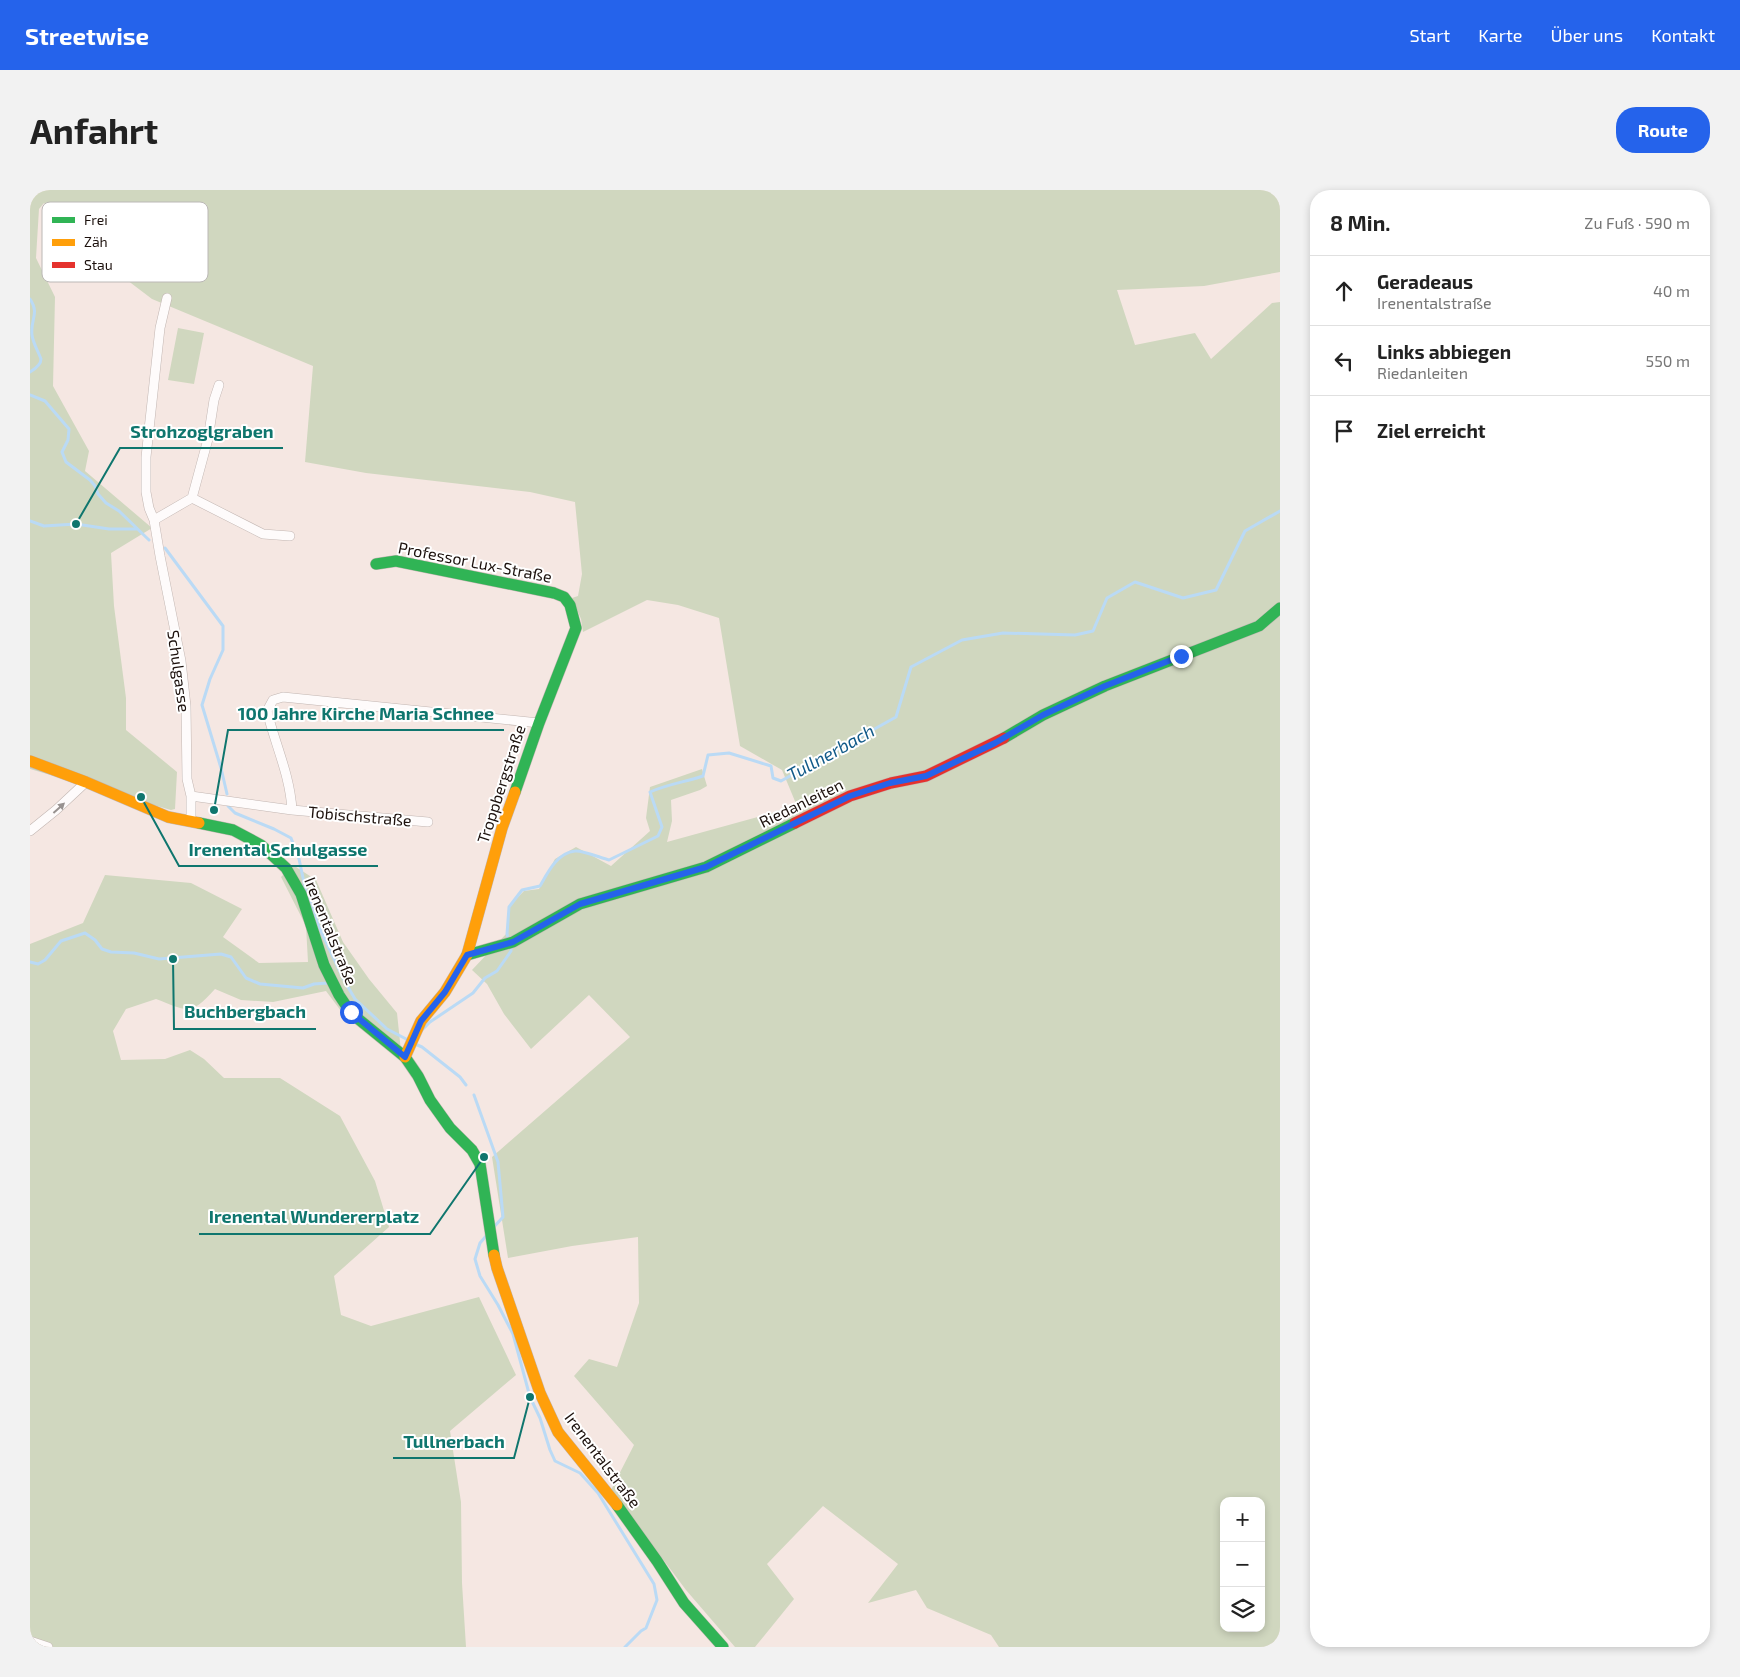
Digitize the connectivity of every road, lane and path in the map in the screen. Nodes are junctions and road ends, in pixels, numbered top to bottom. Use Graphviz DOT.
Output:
graph roads {
  1 [pos="167,298"];
  2 [pos="220,385"];
  3 [pos="192,498"];
  4 [pos="154,520"];
  5 [pos="290,536"];
  6 [pos="376,564"];
  7 [pos="1280,608"];
  8 [pos="576,628"];
  9 [pos="539,723"];
  10 [pos="30,761"];
  11 [pos="86,782"];
  12 [pos="191,796"];
  13 [pos="292,810"];
  14 [pos="192,822"];
  15 [pos="428,822"];
  16 [pos="30,831"];
  17 [pos="467,955"];
  18 [pos="407,1053"];
  19 [pos="30,1640"];
  20 [pos="48,1647"];
  21 [pos="723,1647"];
  1 -- 4 [label="street, Schulgasse"];
  2 -- 3 [label="street"];
  3 -- 4 [label="street"];
  3 -- 5 [label="street"];
  4 -- 12 [label="street, Schulgasse"];
  6 -- 8 [label="street, Professor Lux-Straße"];
  7 -- 17 [label="street, Riedanleiten"];
  8 -- 9 [label="street, Troppbergstraße"];
  9 -- 13 [label="street, Tobischstraße"];
  9 -- 17 [label="street, Troppbergstraße"];
  10 -- 11 [label="street, Irenentalstraße"];
  11 -- 14 [label="street, Irenentalstraße"];
  16 -- 11 [label="street, one-way"];
  12 -- 13 [label="street, Tobischstraße"];
  12 -- 14 [label="street, Schulgasse"];
  13 -- 15 [label="street, Tobischstraße"];
  14 -- 18 [label="street, Irenentalstraße"];
  17 -- 18 [label="street"];
  18 -- 21 [label="street, Irenentalstraße"];
  19 -- 20 [label="street"];
}
